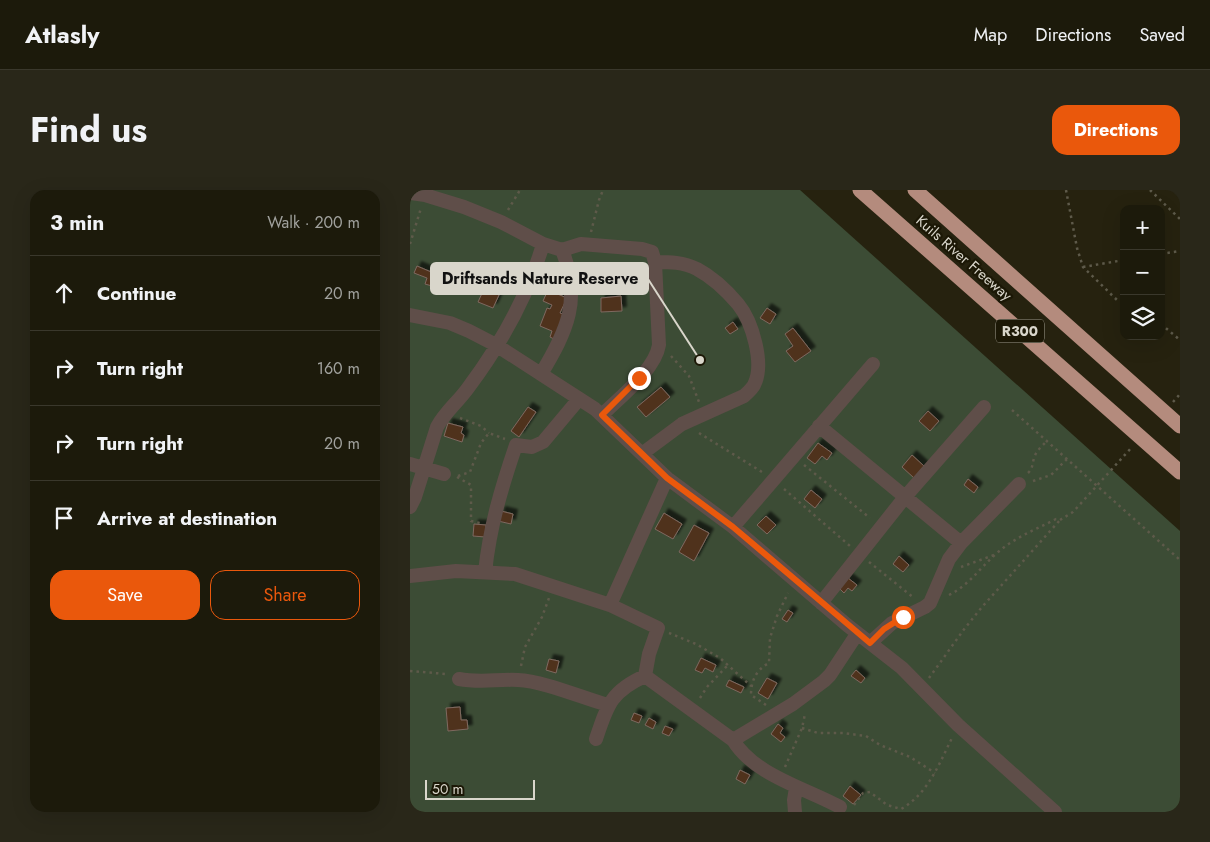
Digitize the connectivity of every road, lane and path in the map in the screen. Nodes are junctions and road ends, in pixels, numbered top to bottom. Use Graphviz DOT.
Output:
graph roads {
  1 [pos="520,190"];
  2 [pos="603,190"];
  3 [pos="860,190"];
  4 [pos="915,190"];
  5 [pos="1066,190"];
  6 [pos="1150,190"];
  7 [pos="410,193"];
  8 [pos="425,195"];
  9 [pos="1180,219"];
  10 [pos="501,222"];
  11 [pos="410,244"];
  12 [pos="543,244"];
  13 [pos="591,245"];
  14 [pos="562,250"];
  15 [pos="1180,251"];
  16 [pos="1165,253"];
  17 [pos="1120,261"];
  18 [pos="655,262"];
  19 [pos="1083,267"];
  20 [pos="1120,301"];
  21 [pos="410,315"];
  22 [pos="1165,327"];
  23 [pos="1180,340"];
  24 [pos="496,345"];
  25 [pos="659,345"];
  26 [pos="873,364"];
  27 [pos="541,374"];
  28 [pos="579,399"];
  29 [pos="984,407"];
  30 [pos="449,409"];
  31 [pos="1012,410"];
  32 [pos="704,413"];
  33 [pos="602,415"];
  34 [pos="682,424"];
  35 [pos="819,426"];
  36 [pos="1180,426"];
  37 [pos="489,433"];
  38 [pos="700,434"];
  39 [pos="1047,441"];
  40 [pos="516,445"];
  41 [pos="643,453"];
  42 [pos="793,456"];
  43 [pos="1067,459"];
  44 [pos="417,465"];
  45 [pos="1180,472"];
  46 [pos="450,475"];
  47 [pos="667,478"];
  48 [pos="773,480"];
  49 [pos="1101,481"];
  50 [pos="1019,484"];
  51 [pos="1097,486"];
  52 [pos="905,497"];
  53 [pos="410,507"];
  54 [pos="1060,520"];
  55 [pos="492,524"];
  56 [pos="733,527"];
  57 [pos="881,527"];
  58 [pos="962,543"];
  59 [pos="860,554"];
  60 [pos="995,554"];
  61 [pos="1180,560"];
  62 [pos="485,572"];
  63 [pos="942,572"];
  64 [pos="410,576"];
  65 [pos="795,580"];
  66 [pos="554,586"];
  67 [pos="821,603"];
  68 [pos="610,604"];
  69 [pos="927,605"];
  70 [pos="658,628"];
  71 [pos="858,634"];
  72 [pos="870,643"];
  73 [pos="728,665"];
  74 [pos="410,671"];
  75 [pos="645,676"];
  76 [pos="459,679"];
  77 [pos="518,680"];
  78 [pos="751,686"];
  79 [pos="922,688"];
  80 [pos="808,692"];
  81 [pos="608,705"];
  82 [pos="693,710"];
  83 [pos="778,713"];
  84 [pos="958,725"];
  85 [pos="802,728"];
  86 [pos="596,739"];
  87 [pos="733,740"];
  88 [pos="935,773"];
  89 [pos="780,778"];
  90 [pos="796,788"];
  91 [pos="840,807"];
  92 [pos="795,812"];
  93 [pos="1055,812"];
  1 -- 10 [label="path"];
  2 -- 13 [label="path"];
  3 -- 45 [label="highway, Kuils River Freeway / R300"];
  4 -- 36 [label="highway, Kuils River Freeway / R300"];
  5 -- 19 [label="path"];
  6 -- 9 [label="path"];
  7 -- 8 [label="street"];
  8 -- 10 [label="street"];
  8 -- 11 [label="path"];
  10 -- 12 [label="street"];
  12 -- 14 [label="street"];
  12 -- 24 [label="street"];
  13 -- 14 [label="street"];
  13 -- 18 [label="street"];
  14 -- 27 [label="street"];
  15 -- 16 [label="path"];
  17 -- 19 [label="path"];
  18 -- 25 [label="street"];
  18 -- 32 [label="street"];
  19 -- 20 [label="path"];
  21 -- 24 [label="street"];
  22 -- 23 [label="path"];
  24 -- 27 [label="street"];
  24 -- 30 [label="street"];
  25 -- 32 [label="path"];
  25 -- 33 [label="street"];
  26 -- 35 [label="street"];
  27 -- 28 [label="street"];
  28 -- 33 [label="street"];
  28 -- 40 [label="street"];
  29 -- 52 [label="street"];
  30 -- 37 [label="path"];
  30 -- 44 [label="street"];
  31 -- 39 [label="path"];
  32 -- 34 [label="street"];
  32 -- 38 [label="path"];
  33 -- 41 [label="street"];
  34 -- 38 [label="path"];
  34 -- 41 [label="street"];
  35 -- 42 [label="street"];
  35 -- 52 [label="street"];
  37 -- 40 [label="path"];
  37 -- 46 [label="path"];
  38 -- 48 [label="path"];
  39 -- 43 [label="path"];
  39 -- 50 [label="path"];
  40 -- 55 [label="street"];
  41 -- 47 [label="street"];
  42 -- 48 [label="street"];
  42 -- 57 [label="path"];
  43 -- 50 [label="path"];
  43 -- 51 [label="path"];
  44 -- 46 [label="street"];
  44 -- 53 [label="street"];
  46 -- 55 [label="path"];
  47 -- 56 [label="street"];
  47 -- 68 [label="street"];
  48 -- 56 [label="street"];
  48 -- 59 [label="path"];
  49 -- 51 [label="path"];
  50 -- 58 [label="street"];
  51 -- 54 [label="path"];
  51 -- 61 [label="path"];
  52 -- 57 [label="street"];
  52 -- 58 [label="street"];
  54 -- 60 [label="path"];
  54 -- 79 [label="path"];
  55 -- 62 [label="street"];
  56 -- 65 [label="street"];
  57 -- 59 [label="street"];
  58 -- 63 [label="street"];
  59 -- 67 [label="street"];
  59 -- 69 [label="path"];
  60 -- 63 [label="path"];
  60 -- 69 [label="path"];
  62 -- 64 [label="street"];
  62 -- 66 [label="street"];
  63 -- 69 [label="street"];
  65 -- 67 [label="street"];
  65 -- 78 [label="path"];
  66 -- 68 [label="street"];
  66 -- 77 [label="path"];
  67 -- 71 [label="street"];
  68 -- 70 [label="street"];
  69 -- 72 [label="street"];
  70 -- 73 [label="path"];
  70 -- 75 [label="street"];
  71 -- 72 [label="street"];
  71 -- 80 [label="street"];
  72 -- 79 [label="street"];
  73 -- 78 [label="path"];
  73 -- 82 [label="path"];
  74 -- 76 [label="path"];
  75 -- 81 [label="street"];
  75 -- 82 [label="street"];
  76 -- 77 [label="street"];
  77 -- 81 [label="street"];
  78 -- 83 [label="path"];
  79 -- 84 [label="street"];
  80 -- 83 [label="street"];
  80 -- 85 [label="path"];
  81 -- 86 [label="street"];
  82 -- 87 [label="street"];
  83 -- 87 [label="street"];
  84 -- 88 [label="path"];
  84 -- 93 [label="street"];
  85 -- 88 [label="path"];
  85 -- 89 [label="path"];
  87 -- 89 [label="street"];
  88 -- 91 [label="path"];
  89 -- 90 [label="street"];
  90 -- 91 [label="street"];
  90 -- 92 [label="street"];
}
